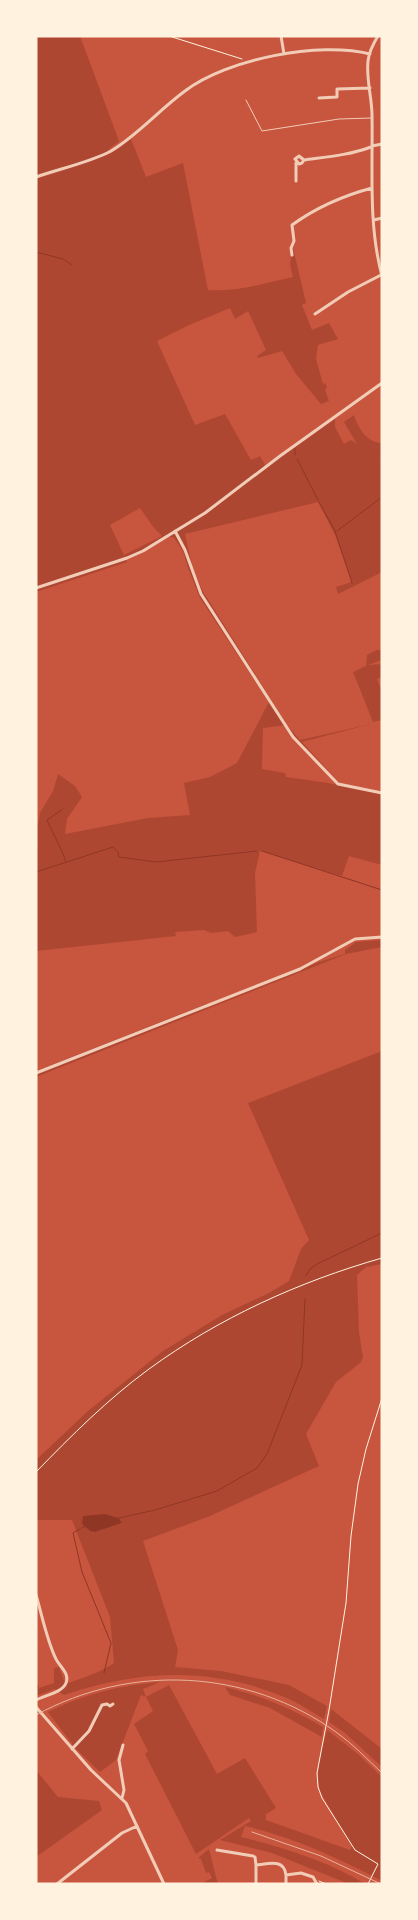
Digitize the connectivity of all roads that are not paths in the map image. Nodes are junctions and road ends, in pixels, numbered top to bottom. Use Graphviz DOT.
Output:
graph roads {
  1 [pos="281,36"];
  2 [pos="378,36"];
  3 [pos="284,54"];
  4 [pos="370,54"];
  5 [pos="370,88"];
  6 [pos="319,98"];
  7 [pos="246,100"];
  8 [pos="372,118"];
  9 [pos="382,144"];
  10 [pos="372,147"];
  11 [pos="304,160"];
  12 [pos="296,162"];
  13 [pos="36,178"];
  14 [pos="296,181"];
  15 [pos="372,188"];
  16 [pos="382,218"];
  17 [pos="374,220"];
  18 [pos="292,255"];
  19 [pos="382,275"];
  20 [pos="315,314"];
  21 [pos="382,383"];
  22 [pos="175,531"];
  23 [pos="36,588"];
  24 [pos="382,793"];
  25 [pos="382,937"];
  26 [pos="36,1074"];
  27 [pos="36,1595"];
  28 [pos="36,1700"];
  29 [pos="113,1704"];
  30 [pos="36,1707"];
  31 [pos="123,1745"];
  32 [pos="72,1749"];
  33 [pos="122,1798"];
  34 [pos="137,1826"];
  35 [pos="217,1850"];
  36 [pos="256,1865"];
  37 [pos="286,1875"];
  38 [pos="316,1882"];
  39 [pos="57,1884"];
  40 [pos="164,1884"];
  41 [pos="256,1884"];
  42 [pos="286,1884"];
  1 -- 3 [label="street"];
  2 -- 4 [label="street"];
  3 -- 4 [label="street"];
  3 -- 13 [label="street"];
  4 -- 5 [label="street"];
  5 -- 6 [label="street"];
  5 -- 8 [label="street"];
  7 -- 8 [label="lane"];
  8 -- 10 [label="street"];
  9 -- 10 [label="street"];
  10 -- 11 [label="street"];
  10 -- 15 [label="street"];
  11 -- 12 [label="street"];
  11 -- 12 [label="street"];
  12 -- 14 [label="street"];
  15 -- 17 [label="street"];
  15 -- 18 [label="street"];
  16 -- 17 [label="street"];
  17 -- 19 [label="street"];
  19 -- 20 [label="street"];
  21 -- 22 [label="street"];
  22 -- 23 [label="street"];
  22 -- 24 [label="street"];
  25 -- 26 [label="street"];
  27 -- 28 [label="street"];
  29 -- 32 [label="street"];
  30 -- 32 [label="street"];
  31 -- 33 [label="street"];
  32 -- 33 [label="street"];
  33 -- 34 [label="street"];
  34 -- 39 [label="street"];
  34 -- 40 [label="street"];
  35 -- 36 [label="street"];
  36 -- 37 [label="street"];
  36 -- 41 [label="street"];
  37 -- 38 [label="street"];
  37 -- 42 [label="street"];
}
